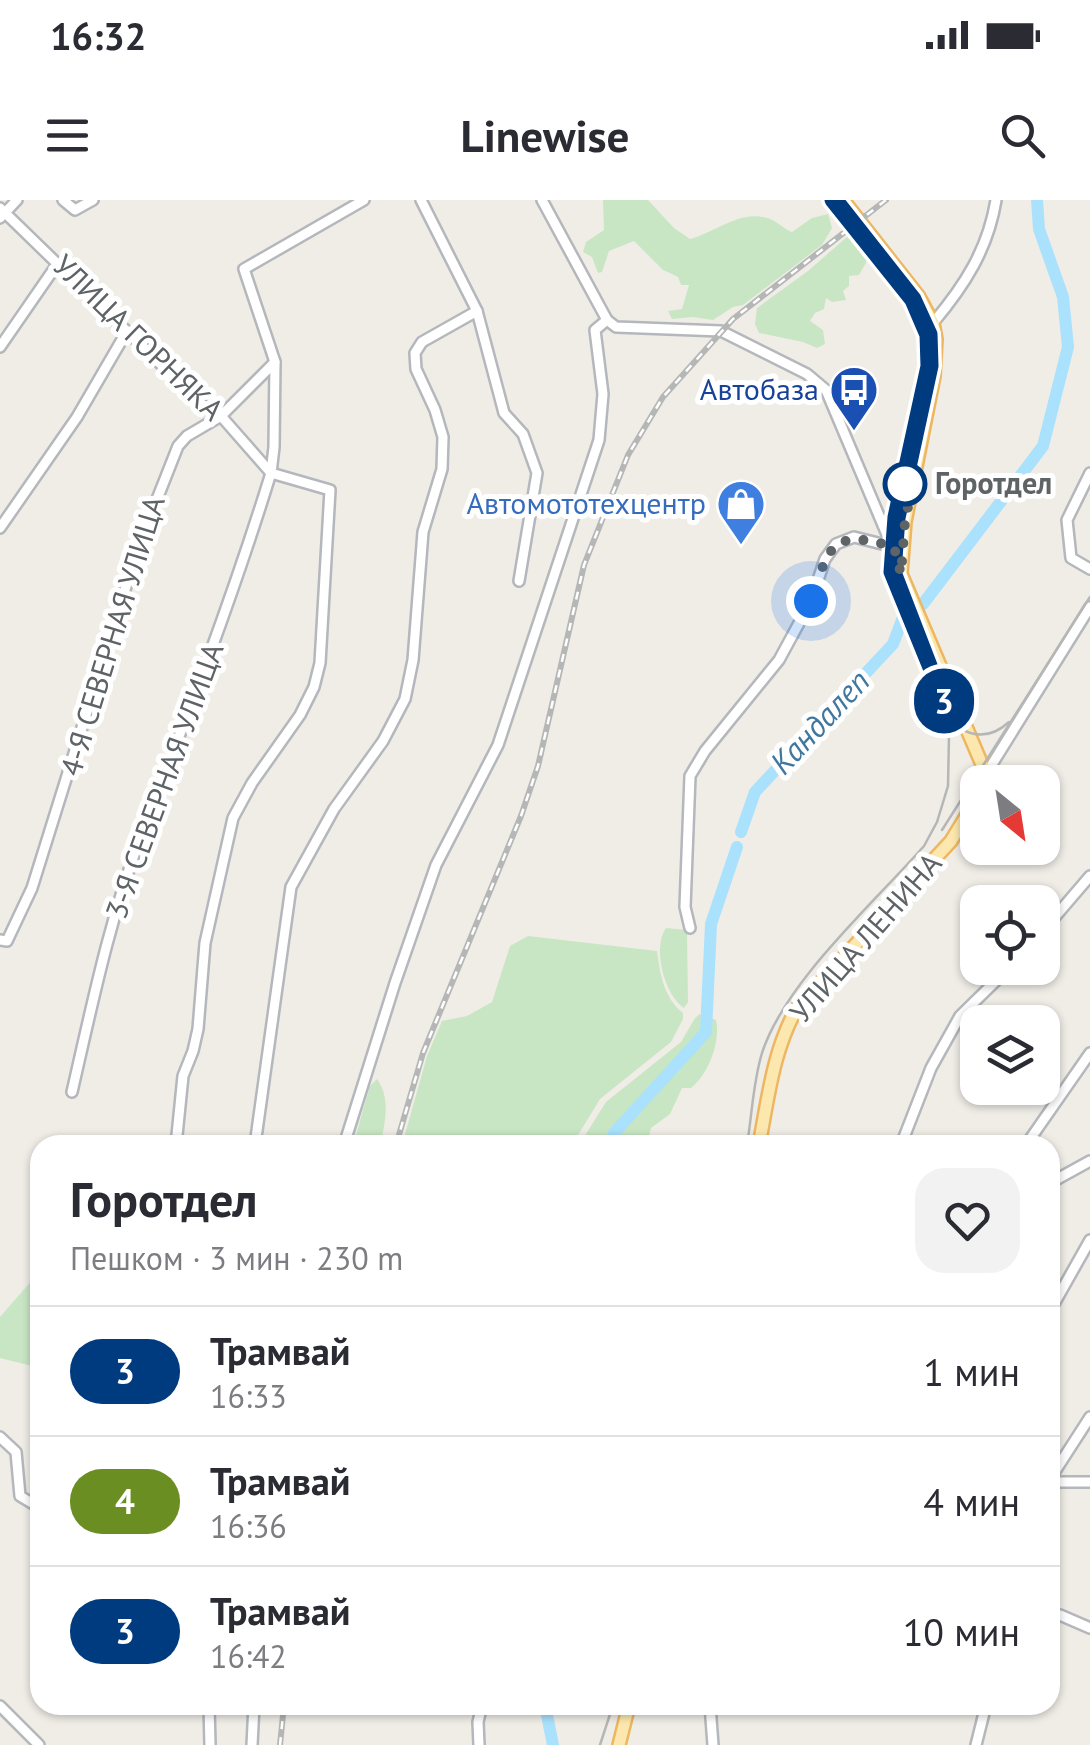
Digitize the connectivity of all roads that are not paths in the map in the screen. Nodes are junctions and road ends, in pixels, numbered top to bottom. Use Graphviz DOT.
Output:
graph roads {
  1 [pos="17,200"];
  2 [pos="63,200"];
  3 [pos="93,200"];
  4 [pos="364,200"];
  5 [pos="421,200"];
  6 [pos="542,200"];
  7 [pos="844,200"];
  8 [pos="996,200"];
  9 [pos="1,213"];
  10 [pos="58,263"];
  11 [pos="477,311"];
  12 [pos="608,320"];
  13 [pos="932,323"];
  14 [pos="127,331"];
  15 [pos="0,346"];
  16 [pos="275,362"];
  17 [pos="220,416"];
  18 [pos="271,473"];
  19 [pos="1090,473"];
  20 [pos="0,528"];
  21 [pos="894,547"];
  22 [pos="1090,570"];
  23 [pos="901,574"];
  24 [pos="520,581"];
  25 [pos="1090,606"];
  26 [pos="980,765"];
  27 [pos="993,765"];
  28 [pos="960,825"];
  29 [pos="1090,876"];
  30 [pos="1060,911"];
  31 [pos="690,928"];
  32 [pos="0,940"];
  33 [pos="992,985"];
  34 [pos="1090,1053"];
  35 [pos="72,1092"];
  36 [pos="177,1135"];
  37 [pos="256,1135"];
  38 [pos="347,1135"];
  39 [pos="760,1135"];
  40 [pos="905,1135"];
  41 [pos="1033,1135"];
  42 [pos="1090,1161"];
  43 [pos="1060,1177"];
  44 [pos="1090,1240"];
  45 [pos="1060,1293"];
  46 [pos="1090,1416"];
  47 [pos="0,1436"];
  48 [pos="1060,1465"];
  49 [pos="1060,1481"];
  50 [pos="1090,1482"];
  51 [pos="30,1502"];
  52 [pos="1060,1615"];
  53 [pos="1090,1628"];
  54 [pos="0,1706"];
  55 [pos="209,1715"];
  56 [pos="254,1715"];
  57 [pos="480,1715"];
  58 [pos="626,1715"];
  59 [pos="711,1715"];
  60 [pos="984,1715"];
  61 [pos="39,1745"];
  62 [pos="210,1745"];
  63 [pos="252,1745"];
  64 [pos="479,1745"];
  65 [pos="619,1745"];
  66 [pos="713,1745"];
  67 [pos="976,1745"];
  1 -- 9 [label="street"];
  2 -- 3 [label="street"];
  4 -- 16 [label="street"];
  5 -- 11 [label="street"];
  6 -- 12 [label="street"];
  7 -- 13 [label="main road"];
  8 -- 13 [label="street"];
  9 -- 10 [label="street, УЛИЦА ГОРНЯКА"];
  10 -- 14 [label="street, УЛИЦА ГОРНЯКА"];
  10 -- 15 [label="street"];
  11 -- 24 [label="street"];
  11 -- 37 [label="street"];
  12 -- 21 [label="street"];
  12 -- 38 [label="street"];
  13 -- 23 [label="main road"];
  14 -- 17 [label="street, УЛИЦА ГОРНЯКА"];
  14 -- 20 [label="street"];
  16 -- 17 [label="street, 4-Я СЕВЕРНАЯ УЛИЦА"];
  16 -- 18 [label="street, 3-Я СЕВЕРНАЯ УЛИЦА"];
  17 -- 18 [label="street, УЛИЦА ГОРНЯКА"];
  17 -- 32 [label="street, 4-Я СЕВЕРНАЯ УЛИЦА"];
  18 -- 35 [label="street, 3-Я СЕВЕРНАЯ УЛИЦА"];
  18 -- 36 [label="street"];
  19 -- 22 [label="street"];
  21 -- 23 [label="street"];
  21 -- 31 [label="street"];
  23 -- 26 [label="main road"];
  25 -- 27 [label="street"];
  28 -- 39 [label="main road, УЛИЦА ЛЕНИНА"];
  29 -- 30 [label="street"];
  33 -- 40 [label="street"];
  34 -- 41 [label="street"];
  42 -- 43 [label="street"];
  44 -- 45 [label="street"];
  46 -- 48 [label="street"];
  47 -- 51 [label="street"];
  49 -- 50 [label="street"];
  52 -- 53 [label="street"];
  54 -- 61 [label="street"];
  55 -- 62 [label="street"];
  56 -- 63 [label="street"];
  57 -- 64 [label="street"];
  58 -- 65 [label="main road"];
  59 -- 66 [label="street"];
  60 -- 67 [label="street"];
}
